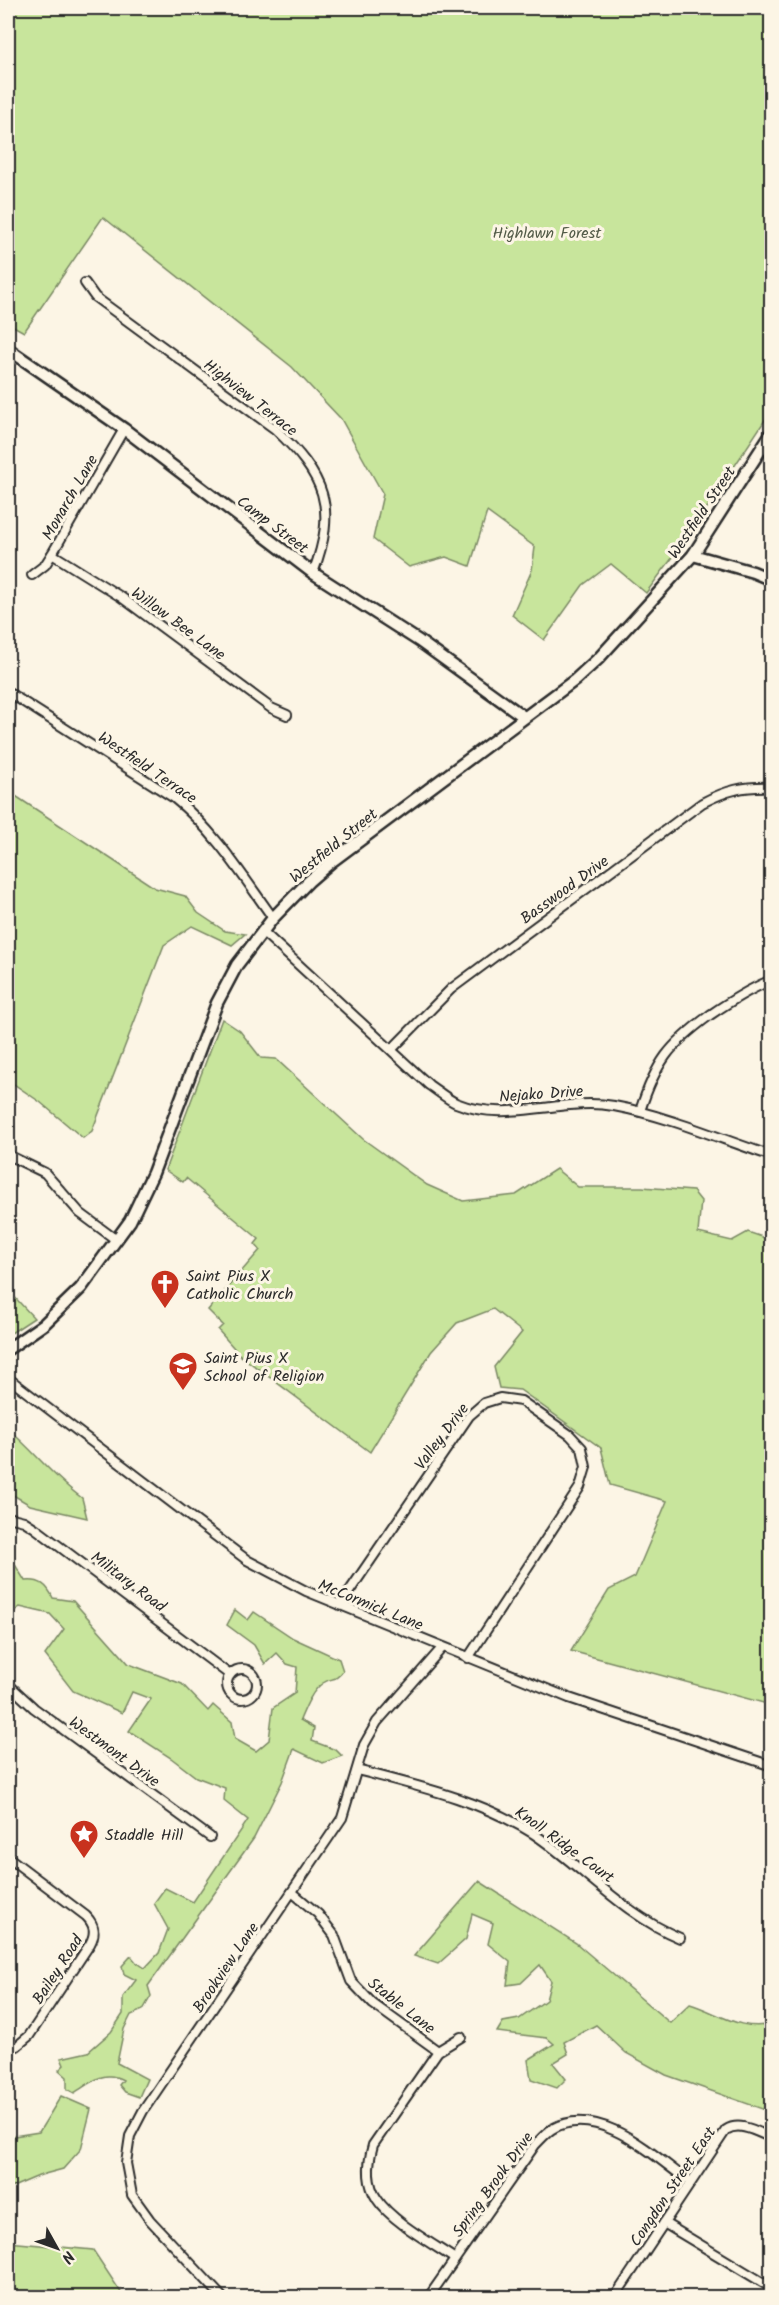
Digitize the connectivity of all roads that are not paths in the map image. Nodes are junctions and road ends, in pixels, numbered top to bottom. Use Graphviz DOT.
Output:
graph roads {
  1 [pos="85,283"];
  2 [pos="8,348"];
  3 [pos="124,429"];
  4 [pos="771,432"];
  5 [pos="52,554"];
  6 [pos="693,555"];
  7 [pos="313,573"];
  8 [pos="32,574"];
  9 [pos="771,580"];
  10 [pos="8,692"];
  11 [pos="287,715"];
  12 [pos="524,717"];
  13 [pos="771,787"];
  14 [pos="273,918"];
  15 [pos="262,931"];
  16 [pos="771,982"];
  17 [pos="392,1049"];
  18 [pos="640,1111"];
  19 [pos="8,1155"];
  20 [pos="771,1156"];
  21 [pos="114,1239"];
  22 [pos="8,1349"];
  23 [pos="8,1378"];
  24 [pos="8,1517"];
  25 [pos="340,1605"];
  26 [pos="442,1648"];
  27 [pos="468,1658"];
  28 [pos="230,1675"];
  29 [pos="8,1684"];
  30 [pos="771,1766"];
  31 [pos="357,1770"];
  32 [pos="210,1837"];
  33 [pos="8,1857"];
  34 [pos="292,1892"];
  35 [pos="680,1938"];
  36 [pos="461,2037"];
  37 [pos="8,2047"];
  38 [pos="438,2051"];
  39 [pos="771,2138"];
  40 [pos="690,2182"];
  41 [pos="664,2223"];
  42 [pos="455,2259"];
  43 [pos="771,2288"];
  44 [pos="223,2298"];
  45 [pos="428,2298"];
  46 [pos="614,2298"];
  1 -- 7 [label="street, Highview Terrace"];
  2 -- 3 [label="main road, Camp Street"];
  3 -- 5 [label="street, Monarch Lane"];
  3 -- 7 [label="main road, Camp Street"];
  4 -- 6 [label="main road, Westfield Street"];
  5 -- 8 [label="street, Monarch Lane"];
  5 -- 11 [label="street, Willow Bee Lane"];
  6 -- 9 [label="main road"];
  6 -- 12 [label="main road, Westfield Street"];
  7 -- 12 [label="main road, Camp Street"];
  10 -- 14 [label="street, Westfield Terrace"];
  12 -- 14 [label="main road, Westfield Street"];
  13 -- 17 [label="street, Basswood Drive"];
  14 -- 15 [label="main road, Westfield Street"];
  15 -- 17 [label="street, Nejako Drive"];
  15 -- 21 [label="main road, Westfield Street"];
  16 -- 18 [label="street"];
  17 -- 18 [label="street, Nejako Drive"];
  18 -- 20 [label="street, Nejako Drive"];
  19 -- 21 [label="street"];
  21 -- 22 [label="main road, Westfield Street"];
  23 -- 25 [label="street, McCormick Lane"];
  24 -- 28 [label="street, Military Road"];
  25 -- 26 [label="street, McCormick Lane"];
  25 -- 27 [label="street, Valley Drive"];
  26 -- 27 [label="street, McCormick Lane"];
  26 -- 31 [label="street, Brookview Lane"];
  27 -- 30 [label="street, McCormick Lane"];
  28 -- 28 [label="street, Military Road"];
  29 -- 32 [label="street, Westmont Drive"];
  31 -- 34 [label="street, Brookview Lane"];
  31 -- 35 [label="street, Knoll Ridge Court"];
  33 -- 37 [label="street, Bailey Road"];
  34 -- 38 [label="street, Stable Lane"];
  34 -- 44 [label="street, Brookview Lane"];
  36 -- 38 [label="street"];
  38 -- 42 [label="street"];
  39 -- 40 [label="street, Congdon Street East"];
  40 -- 41 [label="street, Congdon Street East"];
  40 -- 42 [label="street, Spring Brook Drive"];
  41 -- 43 [label="street"];
  41 -- 46 [label="street, Congdon Street East"];
  42 -- 45 [label="street, Spring Brook Drive"];
}
